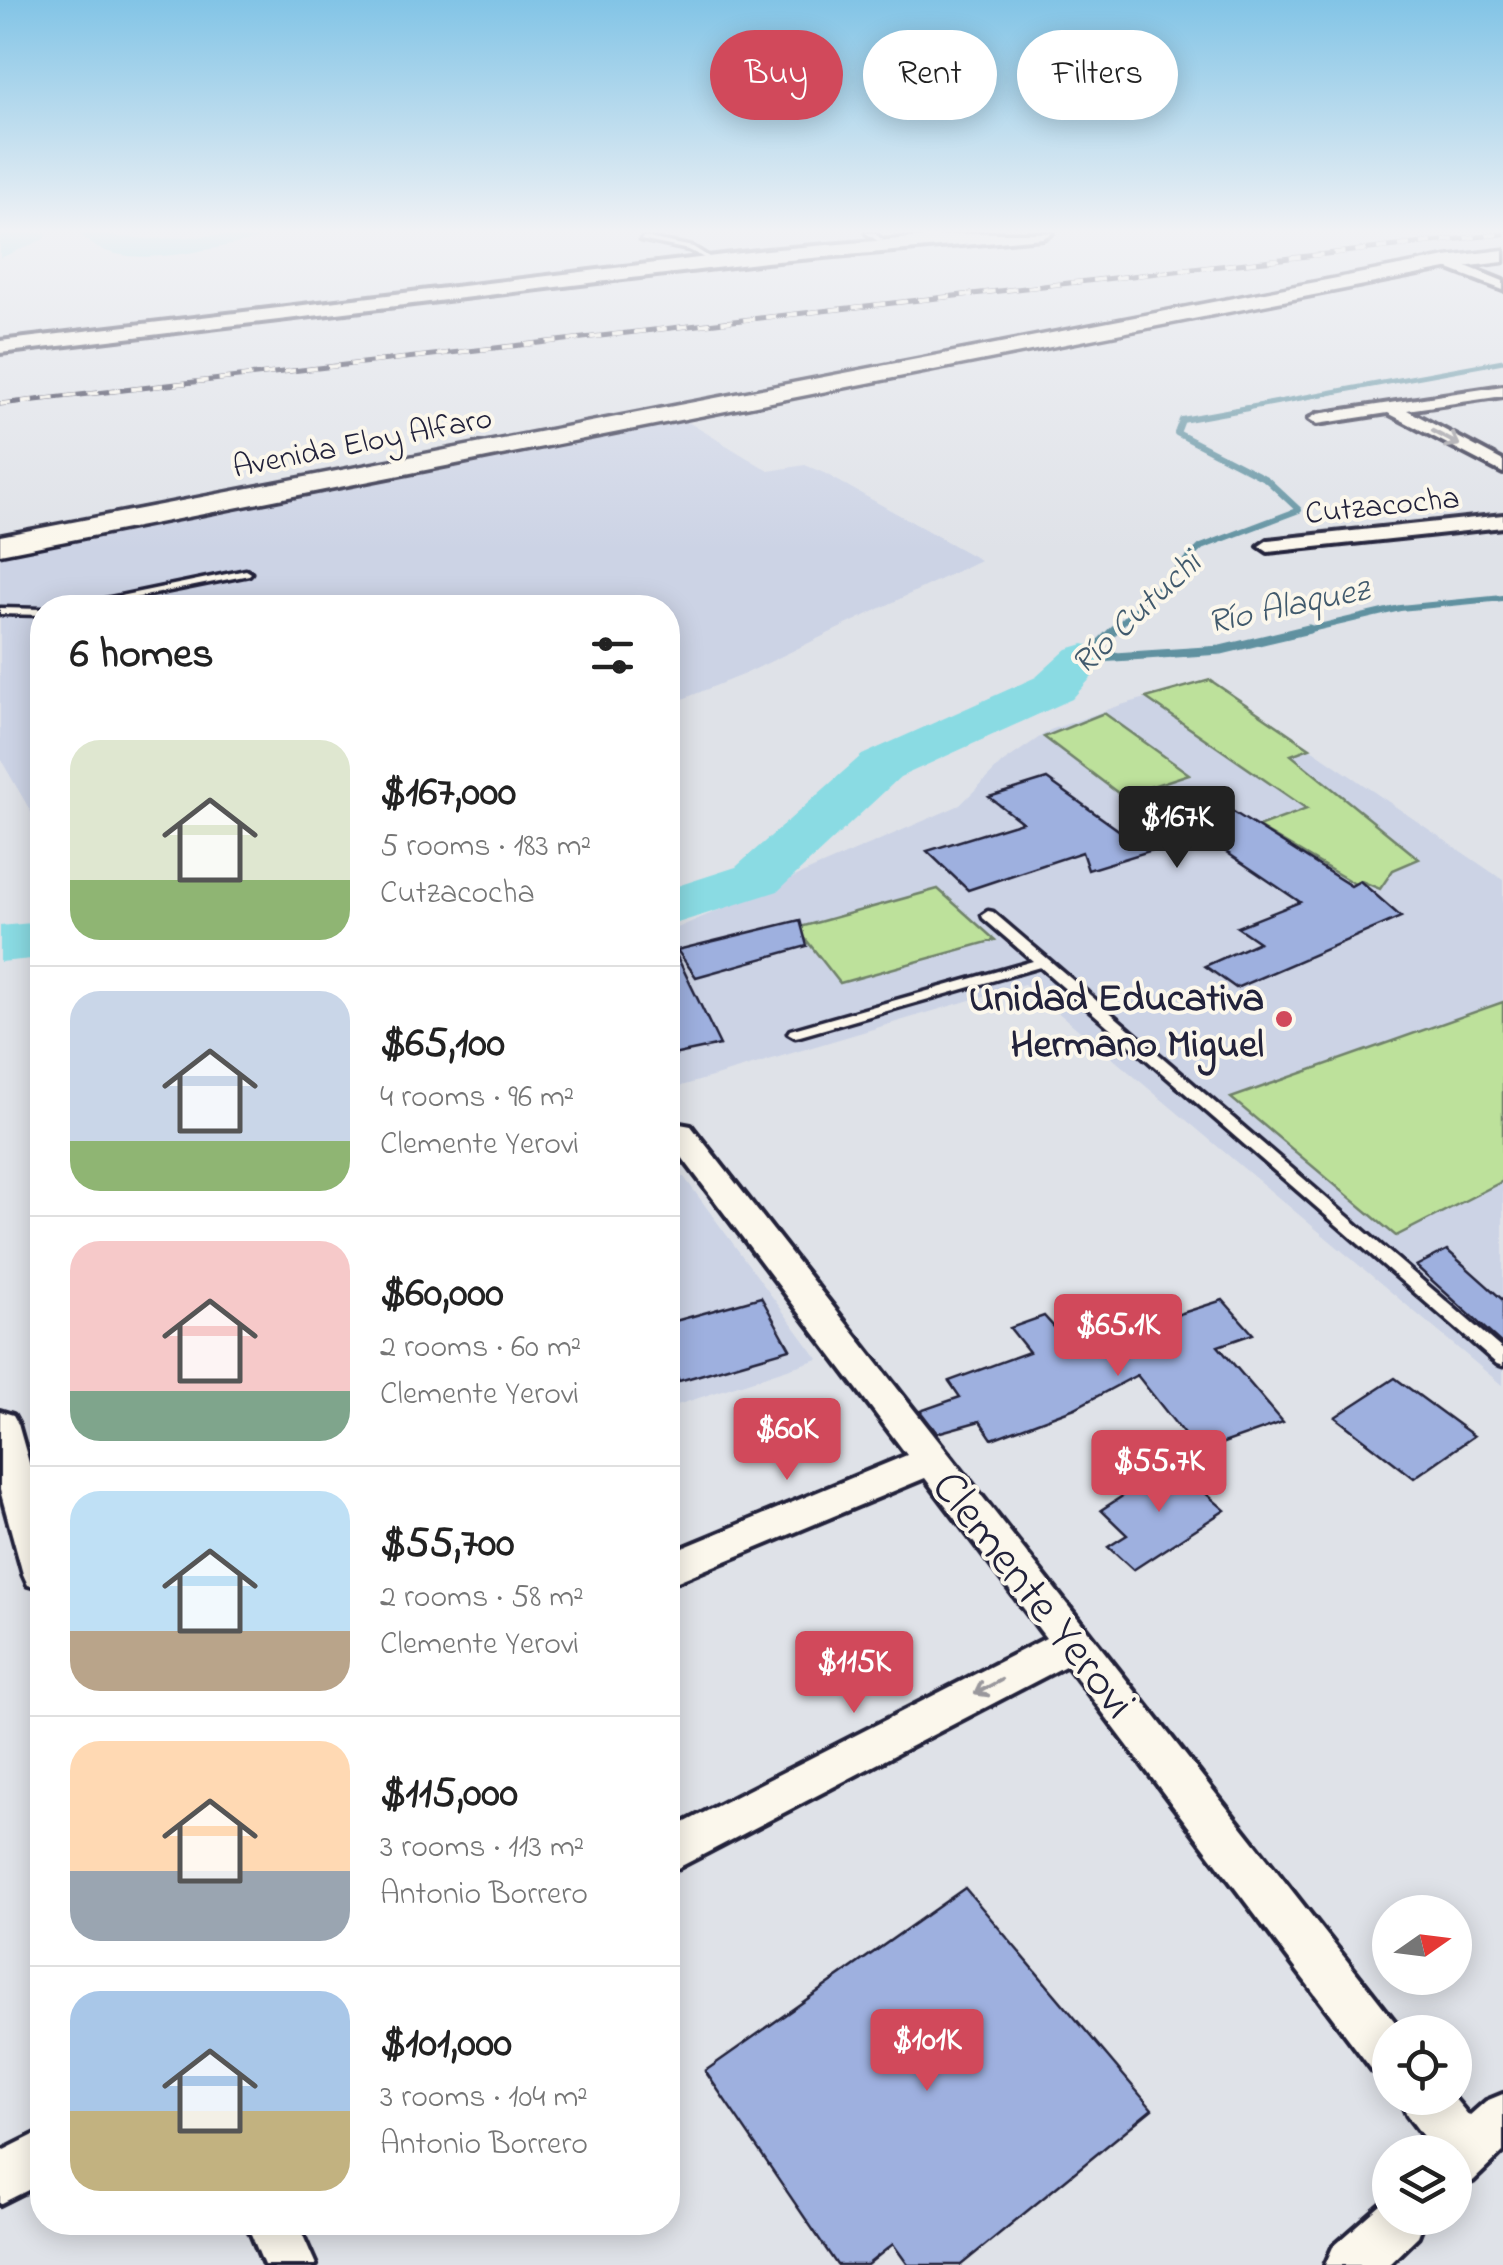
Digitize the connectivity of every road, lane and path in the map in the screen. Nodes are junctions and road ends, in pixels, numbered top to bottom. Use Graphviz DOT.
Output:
graph roads {
  1 [pos="70,339"];
  2 [pos="1002,339"];
  3 [pos="1056,339"];
  4 [pos="0,347"];
  5 [pos="1503,391"];
  6 [pos="1390,408"];
  7 [pos="1317,419"];
  8 [pos="1503,468"];
  9 [pos="1503,521"];
  10 [pos="0,532"];
  11 [pos="0,544"];
  12 [pos="1268,546"];
  13 [pos="246,573"];
  14 [pos="133,595"];
  15 [pos="0,611"];
  16 [pos="30,612"];
  17 [pos="988,915"];
  18 [pos="1042,962"];
  19 [pos="795,1033"];
  20 [pos="680,1132"];
  21 [pos="1503,1360"];
  22 [pos="0,1424"];
  23 [pos="933,1459"];
  24 [pos="6,1474"];
  25 [pos="30,1541"];
  26 [pos="680,1565"];
  27 [pos="1074,1642"];
  28 [pos="680,1847"];
  29 [pos="1372,2031"];
  30 [pos="1503,2118"];
  31 [pos="1472,2148"];
  32 [pos="30,2163"];
  33 [pos="0,2179"];
  34 [pos="276,2235"];
  35 [pos="1382,2235"];
  36 [pos="290,2265"];
  37 [pos="1351,2265"];
  1 -- 4 [label="main road"];
  2 -- 10 [label="main road, Avenida Eloy Alfaro"];
  3 -- 11 [label="main road, Avenida Eloy Alfaro"];
  5 -- 6 [label="street"];
  6 -- 7 [label="street"];
  6 -- 8 [label="street, one-way"];
  9 -- 12 [label="street, Cutzacocha"];
  13 -- 14 [label="lane"];
  15 -- 16 [label="lane"];
  17 -- 18 [label="lane"];
  18 -- 19 [label="lane"];
  18 -- 21 [label="lane"];
  20 -- 23 [label="street, Clemente Yerovi"];
  22 -- 24 [label="street"];
  23 -- 26 [label="street"];
  23 -- 27 [label="street, Clemente Yerovi"];
  24 -- 25 [label="street"];
  27 -- 28 [label="street, one-way"];
  27 -- 29 [label="street, Clemente Yerovi"];
  30 -- 31 [label="street"];
  32 -- 33 [label="street"];
  34 -- 36 [label="street"];
  35 -- 37 [label="street"];
}
